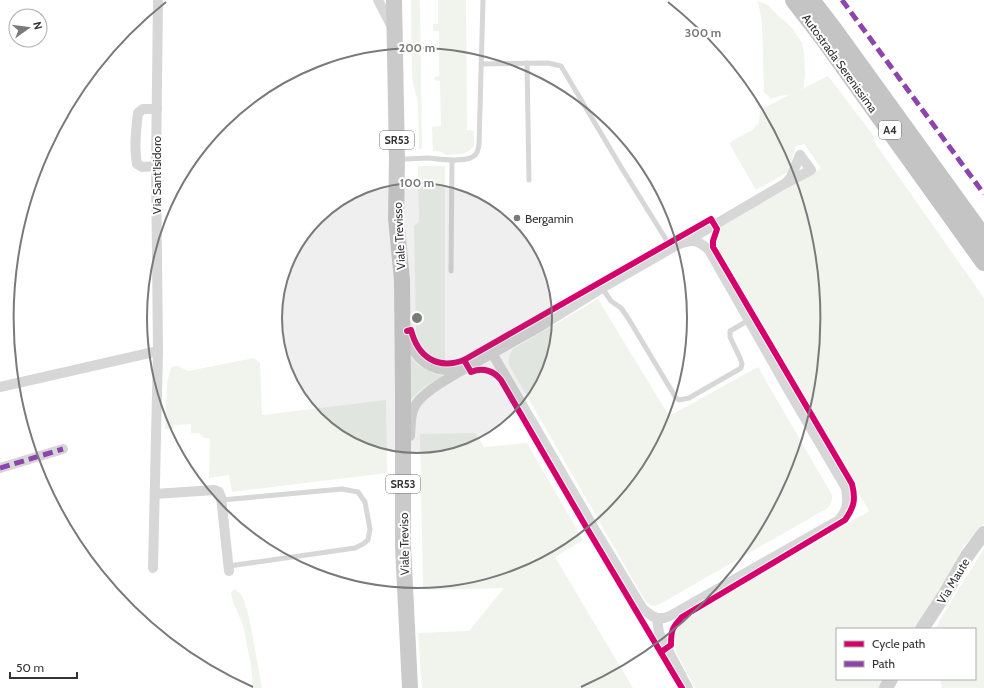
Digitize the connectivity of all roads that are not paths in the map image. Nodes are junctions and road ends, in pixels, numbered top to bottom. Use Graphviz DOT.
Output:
graph roads {
  1 [pos="158,0"];
  2 [pos="378,0"];
  3 [pos="394,0"];
  4 [pos="399,0"];
  5 [pos="402,0"];
  6 [pos="482,0"];
  7 [pos="794,0"];
  8 [pos="811,0"];
  9 [pos="395,33"];
  10 [pos="481,64"];
  11 [pos="527,64"];
  12 [pos="403,72"];
  13 [pos="157,109"];
  14 [pos="396,114"];
  15 [pos="406,159"];
  16 [pos="452,160"];
  17 [pos="156,166"];
  18 [pos="529,180"];
  19 [pos="786,183"];
  20 [pos="396,218"];
  21 [pos="984,238"];
  22 [pos="687,241"];
  23 [pos="672,249"];
  24 [pos="984,262"];
  25 [pos="451,271"];
  26 [pos="402,280"];
  27 [pos="602,288"];
  28 [pos="749,320"];
  29 [pos="158,351"];
  30 [pos="492,353"];
  31 [pos="466,368"];
  32 [pos="0,387"];
  33 [pos="62,449"];
  34 [pos="0,468"];
  35 [pos="155,494"];
  36 [pos="222,500"];
  37 [pos="984,533"];
  38 [pos="403,546"];
  39 [pos="153,568"];
  40 [pos="229,569"];
  41 [pos="657,618"];
  42 [pos="923,628"];
  43 [pos="410,688"];
  44 [pos="688,688"];
  1 -- 13 [label="street, Via Sant'Isidoro"];
  2 -- 9 [label="street"];
  3 -- 9 [label="main road, Viale Trevisso / SR53"];
  4 -- 12 [label="street"];
  5 -- 12 [label="main road"];
  6 -- 10 [label="lane"];
  7 -- 24 [label="highway, Autostrada Serenissima / A4"];
  8 -- 21 [label="highway, Autostrada Serenissima / A4"];
  9 -- 14 [label="main road, Viale Trevisso / SR53"];
  10 -- 11 [label="lane"];
  10 -- 16 [label="lane"];
  11 -- 18 [label="lane"];
  11 -- 23 [label="lane"];
  12 -- 15 [label="main road"];
  13 -- 17 [label="street, Via Sant'Isidoro"];
  13 -- 17 [label="street"];
  14 -- 15 [label="lane"];
  14 -- 20 [label="main road, Viale Trevisso / SR53"];
  15 -- 16 [label="lane"];
  15 -- 20 [label="lane"];
  15 -- 26 [label="main road"];
  16 -- 25 [label="lane"];
  17 -- 29 [label="street, Via Sant'Isidoro"];
  19 -- 22 [label="street"];
  20 -- 26 [label="main road, Viale Trevisso / SR53"];
  22 -- 23 [label="street"];
  22 -- 28 [label="street"];
  23 -- 27 [label="street"];
  26 -- 31 [label="street"];
  26 -- 38 [label="main road, Viale Treviso / SR53"];
  27 -- 28 [label="lane"];
  27 -- 30 [label="street"];
  28 -- 41 [label="street"];
  29 -- 32 [label="street"];
  29 -- 35 [label="street, Via Sant'Isidoro"];
  30 -- 31 [label="street"];
  30 -- 41 [label="street"];
  31 -- 38 [label="street"];
  33 -- 34 [label="street"];
  35 -- 36 [label="street"];
  35 -- 39 [label="street, Via Sant'Isidoro"];
  36 -- 40 [label="street"];
  36 -- 40 [label="lane"];
  37 -- 42 [label="street, Via Maute"];
  38 -- 43 [label="main road, Viale Treviso / SR53"];
  41 -- 44 [label="street"];
}
